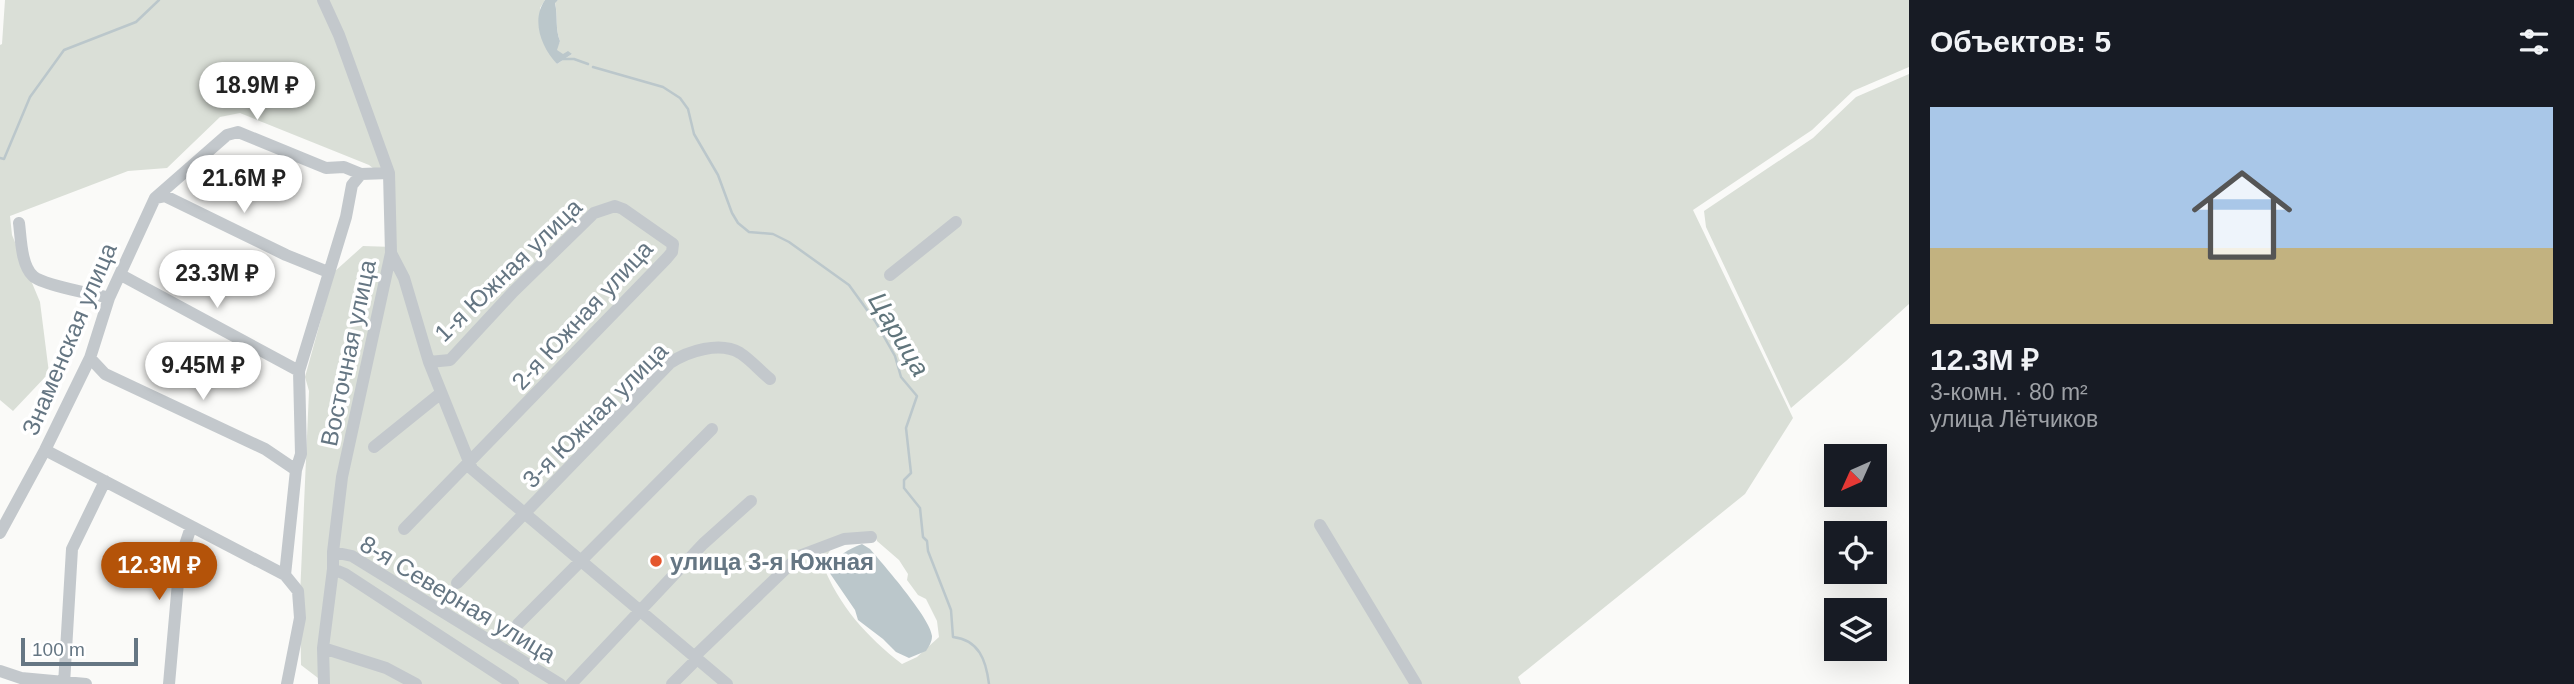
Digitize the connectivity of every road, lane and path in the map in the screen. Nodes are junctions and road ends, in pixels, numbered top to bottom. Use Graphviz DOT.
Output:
graph roads {
  1 [pos="323,0"];
  2 [pos="389,173"];
  3 [pos="362,174"];
  4 [pos="155,198"];
  5 [pos="615,206"];
  6 [pos="956,222"];
  7 [pos="19,223"];
  8 [pos="391,253"];
  9 [pos="328,272"];
  10 [pos="121,275"];
  11 [pos="890,275"];
  12 [pos="109,298"];
  13 [pos="90,358"];
  14 [pos="429,362"];
  15 [pos="299,371"];
  16 [pos="770,379"];
  17 [pos="441,393"];
  18 [pos="712,429"];
  19 [pos="374,447"];
  20 [pos="46,450"];
  21 [pos="470,464"];
  22 [pos="296,470"];
  23 [pos="105,481"];
  24 [pos="751,500"];
  25 [pos="525,514"];
  26 [pos="1320,525"];
  27 [pos="191,527"];
  28 [pos="404,529"];
  29 [pos="0,533"];
  30 [pos="871,537"];
  31 [pos="333,552"];
  32 [pos="581,561"];
  33 [pos="333,569"];
  34 [pos="285,575"];
  35 [pos="457,583"];
  36 [pos="640,610"];
  37 [pos="518,624"];
  38 [pos="323,648"];
  39 [pos="697,659"];
  40 [pos="0,671"];
  41 [pos="64,683"];
  42 [pos="86,684"];
  43 [pos="169,684"];
  44 [pos="287,684"];
  45 [pos="324,684"];
  46 [pos="416,684"];
  47 [pos="513,684"];
  48 [pos="560,684"];
  49 [pos="570,684"];
  50 [pos="672,684"];
  51 [pos="727,684"];
  52 [pos="1416,684"];
  1 -- 2 [label="street, Восточная улица"];
  2 -- 3 [label="street"];
  2 -- 8 [label="street, Восточная улица"];
  3 -- 4 [label="street"];
  3 -- 9 [label="street"];
  4 -- 9 [label="street"];
  4 -- 10 [label="street, Знаменская улица"];
  5 -- 14 [label="street, 1-я Южная улица"];
  5 -- 21 [label="street, 2-я Южная улица"];
  6 -- 11 [label="street"];
  7 -- 12 [label="street"];
  8 -- 14 [label="street"];
  8 -- 31 [label="street, Восточная улица"];
  9 -- 15 [label="street"];
  10 -- 12 [label="street, Знаменская улица"];
  10 -- 15 [label="street"];
  12 -- 13 [label="street, Знаменская улица"];
  13 -- 20 [label="street, Знаменская улица"];
  13 -- 22 [label="street"];
  14 -- 17 [label="street"];
  15 -- 22 [label="street"];
  16 -- 25 [label="street, 3-я Южная улица"];
  17 -- 19 [label="street"];
  17 -- 21 [label="street"];
  18 -- 32 [label="street"];
  20 -- 23 [label="street"];
  20 -- 29 [label="street, Знаменская улица"];
  21 -- 25 [label="street"];
  21 -- 28 [label="street"];
  22 -- 34 [label="street"];
  23 -- 27 [label="street"];
  23 -- 41 [label="street"];
  24 -- 36 [label="street"];
  25 -- 32 [label="street"];
  25 -- 35 [label="street, 3-я Южная улица"];
  26 -- 52 [label="street"];
  27 -- 34 [label="street"];
  27 -- 43 [label="street"];
  30 -- 39 [label="street"];
  31 -- 33 [label="street, Восточная улица"];
  31 -- 48 [label="street, 8-я Северная улица"];
  32 -- 36 [label="street"];
  32 -- 37 [label="street"];
  33 -- 38 [label="street, Восточная улица"];
  33 -- 47 [label="street"];
  34 -- 44 [label="street"];
  36 -- 39 [label="street"];
  36 -- 49 [label="street"];
  38 -- 45 [label="street, Восточная улица"];
  38 -- 46 [label="street"];
  39 -- 50 [label="street"];
  39 -- 51 [label="street"];
  40 -- 41 [label="street"];
  41 -- 42 [label="street"];
}
